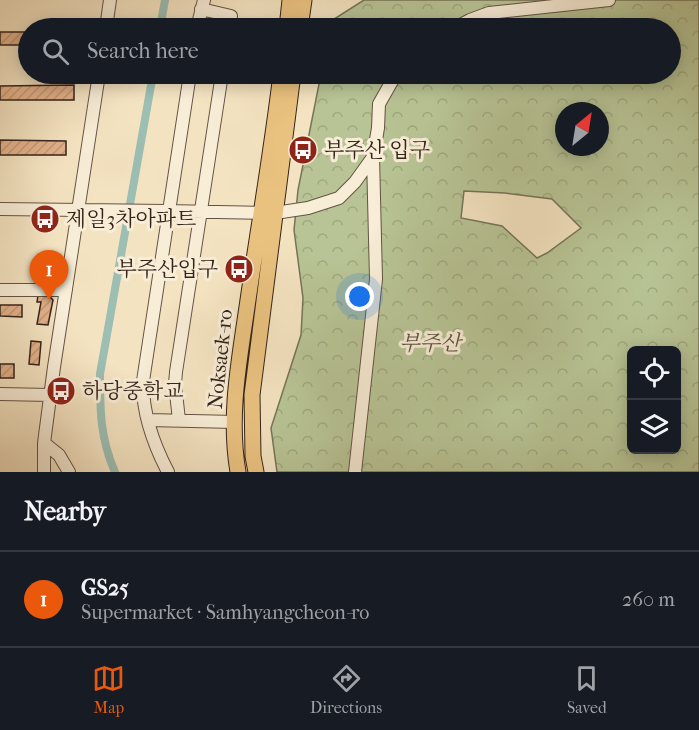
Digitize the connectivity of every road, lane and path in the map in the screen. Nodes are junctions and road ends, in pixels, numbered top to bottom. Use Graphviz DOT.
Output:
graph roads {
  1 [pos="110,0"];
  2 [pos="290,0"];
  3 [pos="304,0"];
  4 [pos="609,0"];
  5 [pos="203,5"];
  6 [pos="107,18"];
  7 [pos="231,18"];
  8 [pos="288,18"];
  9 [pos="301,18"];
  10 [pos="475,18"];
  11 [pos="98,84"];
  12 [pos="188,84"];
  13 [pos="220,84"];
  14 [pos="280,84"];
  15 [pos="291,84"];
  16 [pos="390,84"];
  17 [pos="373,157"];
  18 [pos="0,209"];
  19 [pos="79,210"];
  20 [pos="168,211"];
  21 [pos="201,211"];
  22 [pos="268,213"];
  23 [pos="0,290"];
  24 [pos="66,290"];
  25 [pos="0,394"];
  26 [pos="50,394"];
  27 [pos="148,420"];
  28 [pos="179,420"];
  29 [pos="235,422"];
  30 [pos="44,443"];
  31 [pos="44,472"];
  32 [pos="69,472"];
  33 [pos="168,472"];
  34 [pos="238,472"];
  35 [pos="256,472"];
  36 [pos="355,472"];
  1 -- 6 [label="street"];
  2 -- 8 [label="main road"];
  3 -- 9 [label="main road"];
  4 -- 10 [label="street"];
  5 -- 7 [label="street"];
  11 -- 19 [label="street"];
  12 -- 20 [label="street"];
  13 -- 21 [label="street"];
  14 -- 22 [label="main road, Noksaek-ro"];
  15 -- 22 [label="main road, Noksaek-ro"];
  16 -- 17 [label="street"];
  17 -- 22 [label="street"];
  17 -- 36 [label="street"];
  18 -- 19 [label="street"];
  19 -- 20 [label="street"];
  19 -- 24 [label="street"];
  20 -- 21 [label="street"];
  20 -- 27 [label="street"];
  21 -- 22 [label="street"];
  21 -- 28 [label="street"];
  22 -- 29 [label="main road, Noksaek-ro"];
  22 -- 35 [label="main road, Noksaek-ro"];
  23 -- 24 [label="street"];
  24 -- 26 [label="street"];
  25 -- 26 [label="street"];
  26 -- 30 [label="street"];
  27 -- 28 [label="street"];
  27 -- 33 [label="street"];
  28 -- 29 [label="street"];
  29 -- 34 [label="main road, Noksaek-ro"];
  30 -- 31 [label="street"];
  30 -- 32 [label="street"];
}
